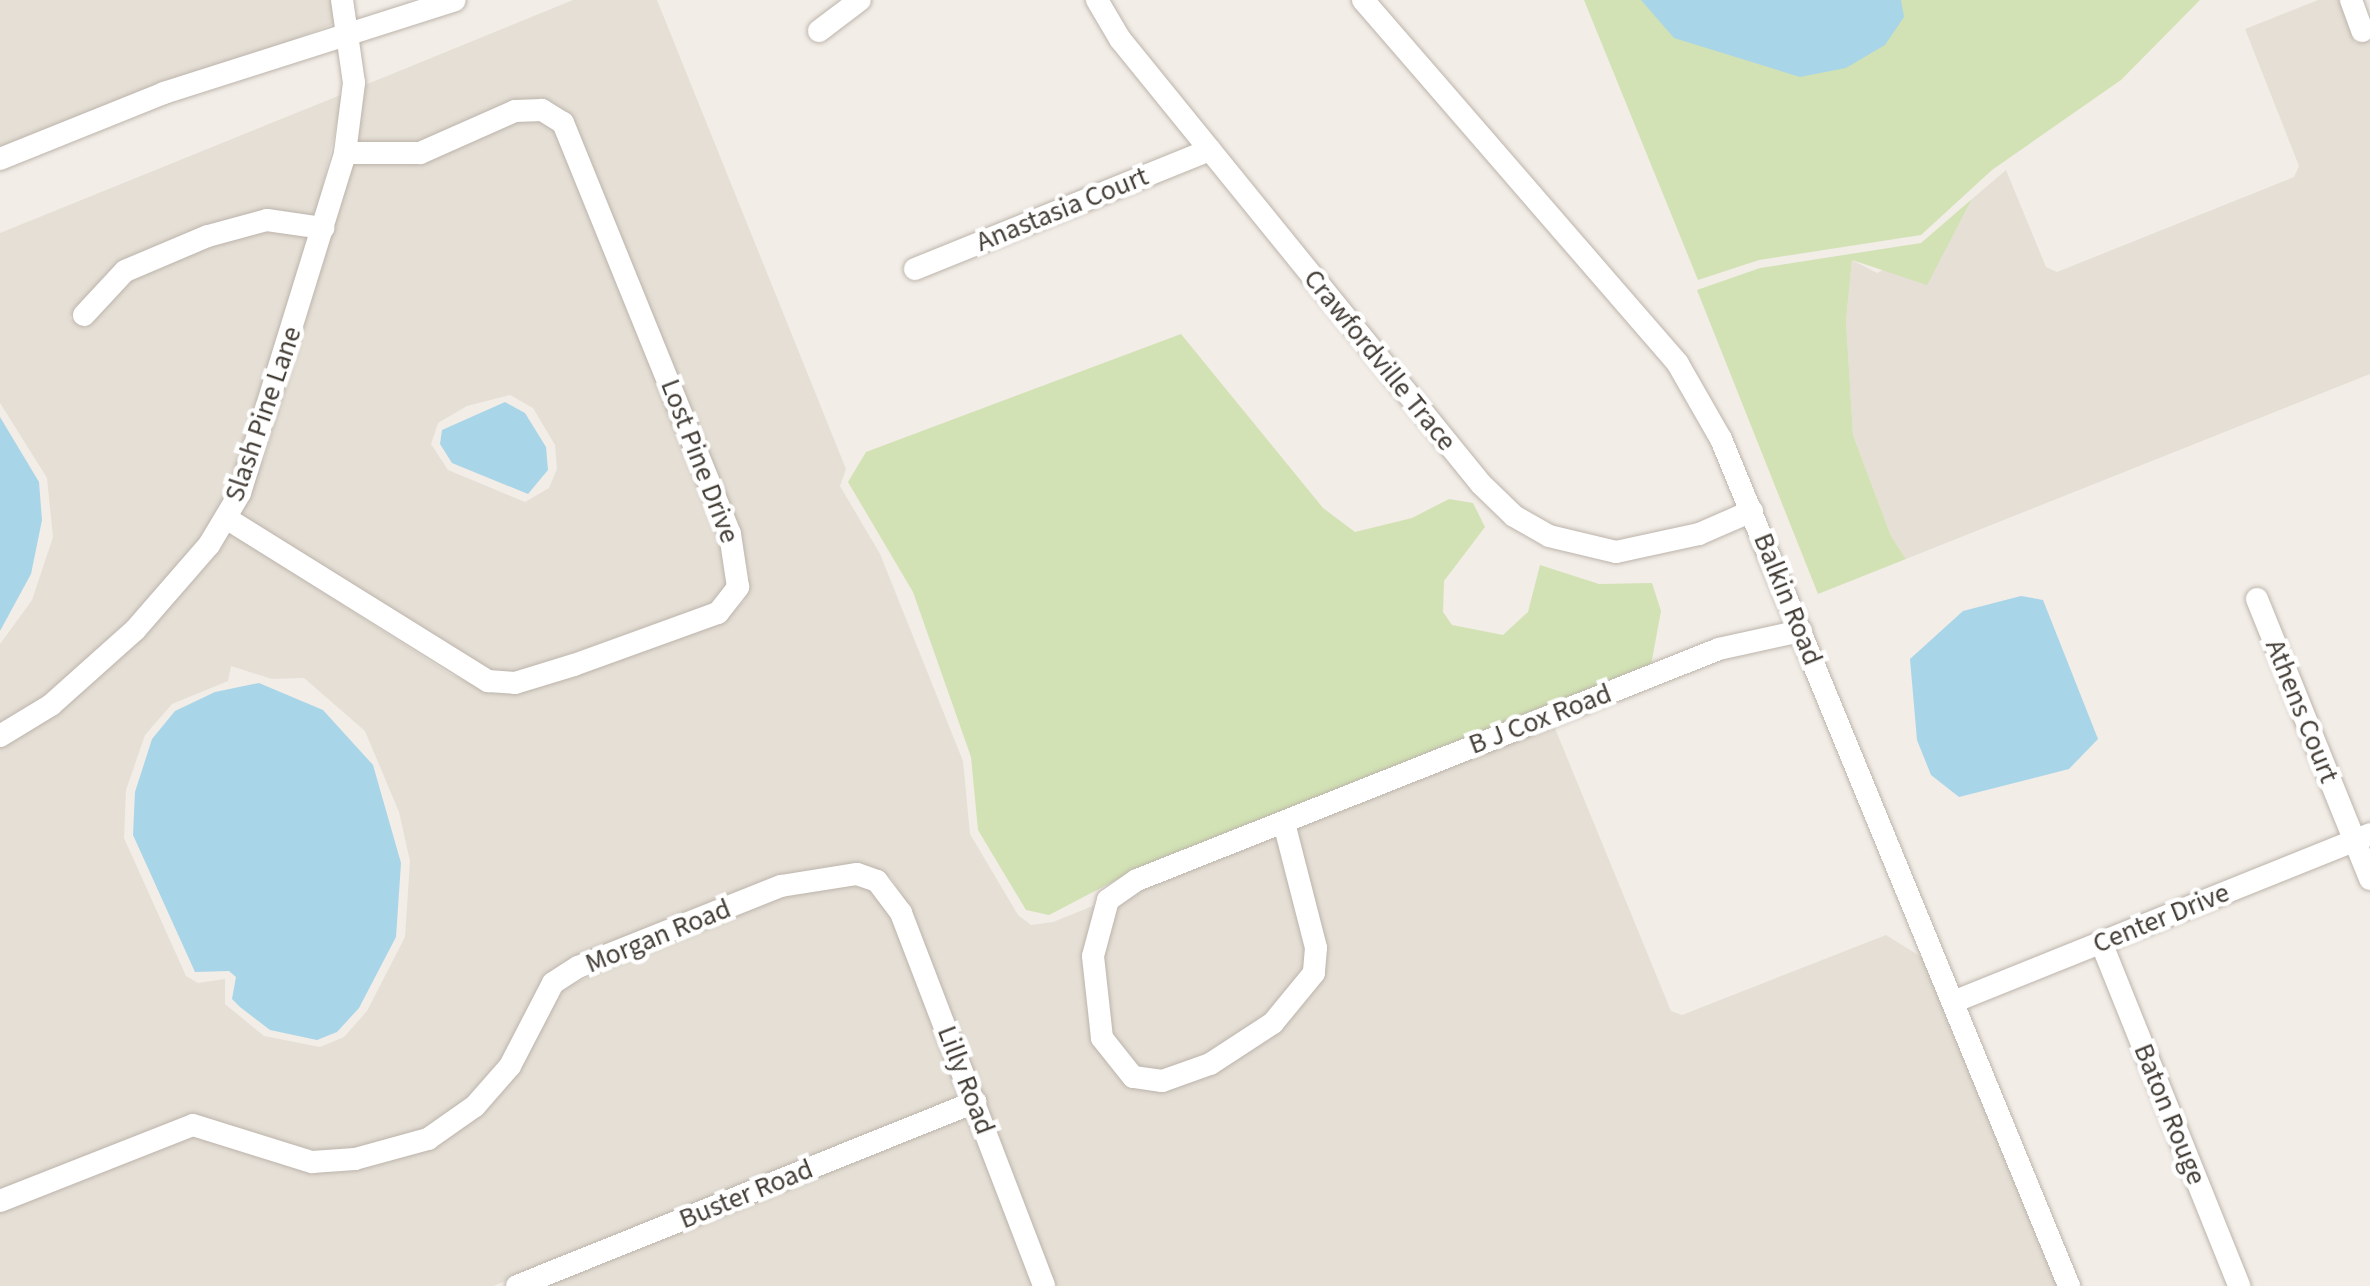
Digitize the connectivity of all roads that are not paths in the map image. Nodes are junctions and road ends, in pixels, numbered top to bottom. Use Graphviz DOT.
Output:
graph roads {
  1 [pos="342,0"];
  2 [pos="456,0"];
  3 [pos="860,0"];
  4 [pos="1097,0"];
  5 [pos="1363,0"];
  6 [pos="2351,0"];
  7 [pos="350,29"];
  8 [pos="2362,31"];
  9 [pos="819,32"];
  10 [pos="1210,150"];
  11 [pos="345,153"];
  12 [pos="0,159"];
  13 [pos="323,228"];
  14 [pos="915,269"];
  15 [pos="84,315"];
  16 [pos="1752,511"];
  17 [pos="226,518"];
  18 [pos="2256,599"];
  19 [pos="1801,631"];
  20 [pos="0,736"];
  21 [pos="1284,822"];
  22 [pos="2362,837"];
  23 [pos="2370,879"];
  24 [pos="877,881"];
  25 [pos="2101,942"];
  26 [pos="1953,1002"];
  27 [pos="975,1102"];
  28 [pos="0,1201"];
  29 [pos="517,1286"];
  30 [pos="1044,1286"];
  31 [pos="2069,1286"];
  32 [pos="2240,1286"];
  1 -- 7 [label="street, Slash Pine Lane"];
  2 -- 7 [label="street"];
  3 -- 9 [label="street"];
  4 -- 10 [label="street, Crawfordville Trace"];
  5 -- 16 [label="street, Balkin Road"];
  6 -- 8 [label="street"];
  7 -- 11 [label="street, Slash Pine Lane"];
  7 -- 12 [label="street"];
  10 -- 14 [label="street, Anastasia Court"];
  10 -- 16 [label="street, Crawfordville Trace"];
  11 -- 13 [label="street, Slash Pine Lane"];
  11 -- 17 [label="street, Lost Pine Drive"];
  13 -- 15 [label="street"];
  13 -- 17 [label="street, Slash Pine Lane"];
  16 -- 19 [label="street, Balkin Road"];
  17 -- 20 [label="street, Slash Pine Lane"];
  18 -- 22 [label="street, Athens Court"];
  19 -- 21 [label="street, B J Cox Road"];
  19 -- 26 [label="street, Balkin Road"];
  21 -- 21 [label="street, B J Cox Road"];
  22 -- 23 [label="street, Athens Court"];
  22 -- 25 [label="street, Center Drive"];
  24 -- 27 [label="street, Lilly Road"];
  24 -- 28 [label="street, Morgan Road"];
  25 -- 26 [label="street, Center Drive"];
  25 -- 32 [label="street, Baton Rouge"];
  26 -- 31 [label="street, Balkin Road"];
  27 -- 29 [label="street, Buster Road"];
  27 -- 30 [label="street, Lilly Road"];
}
